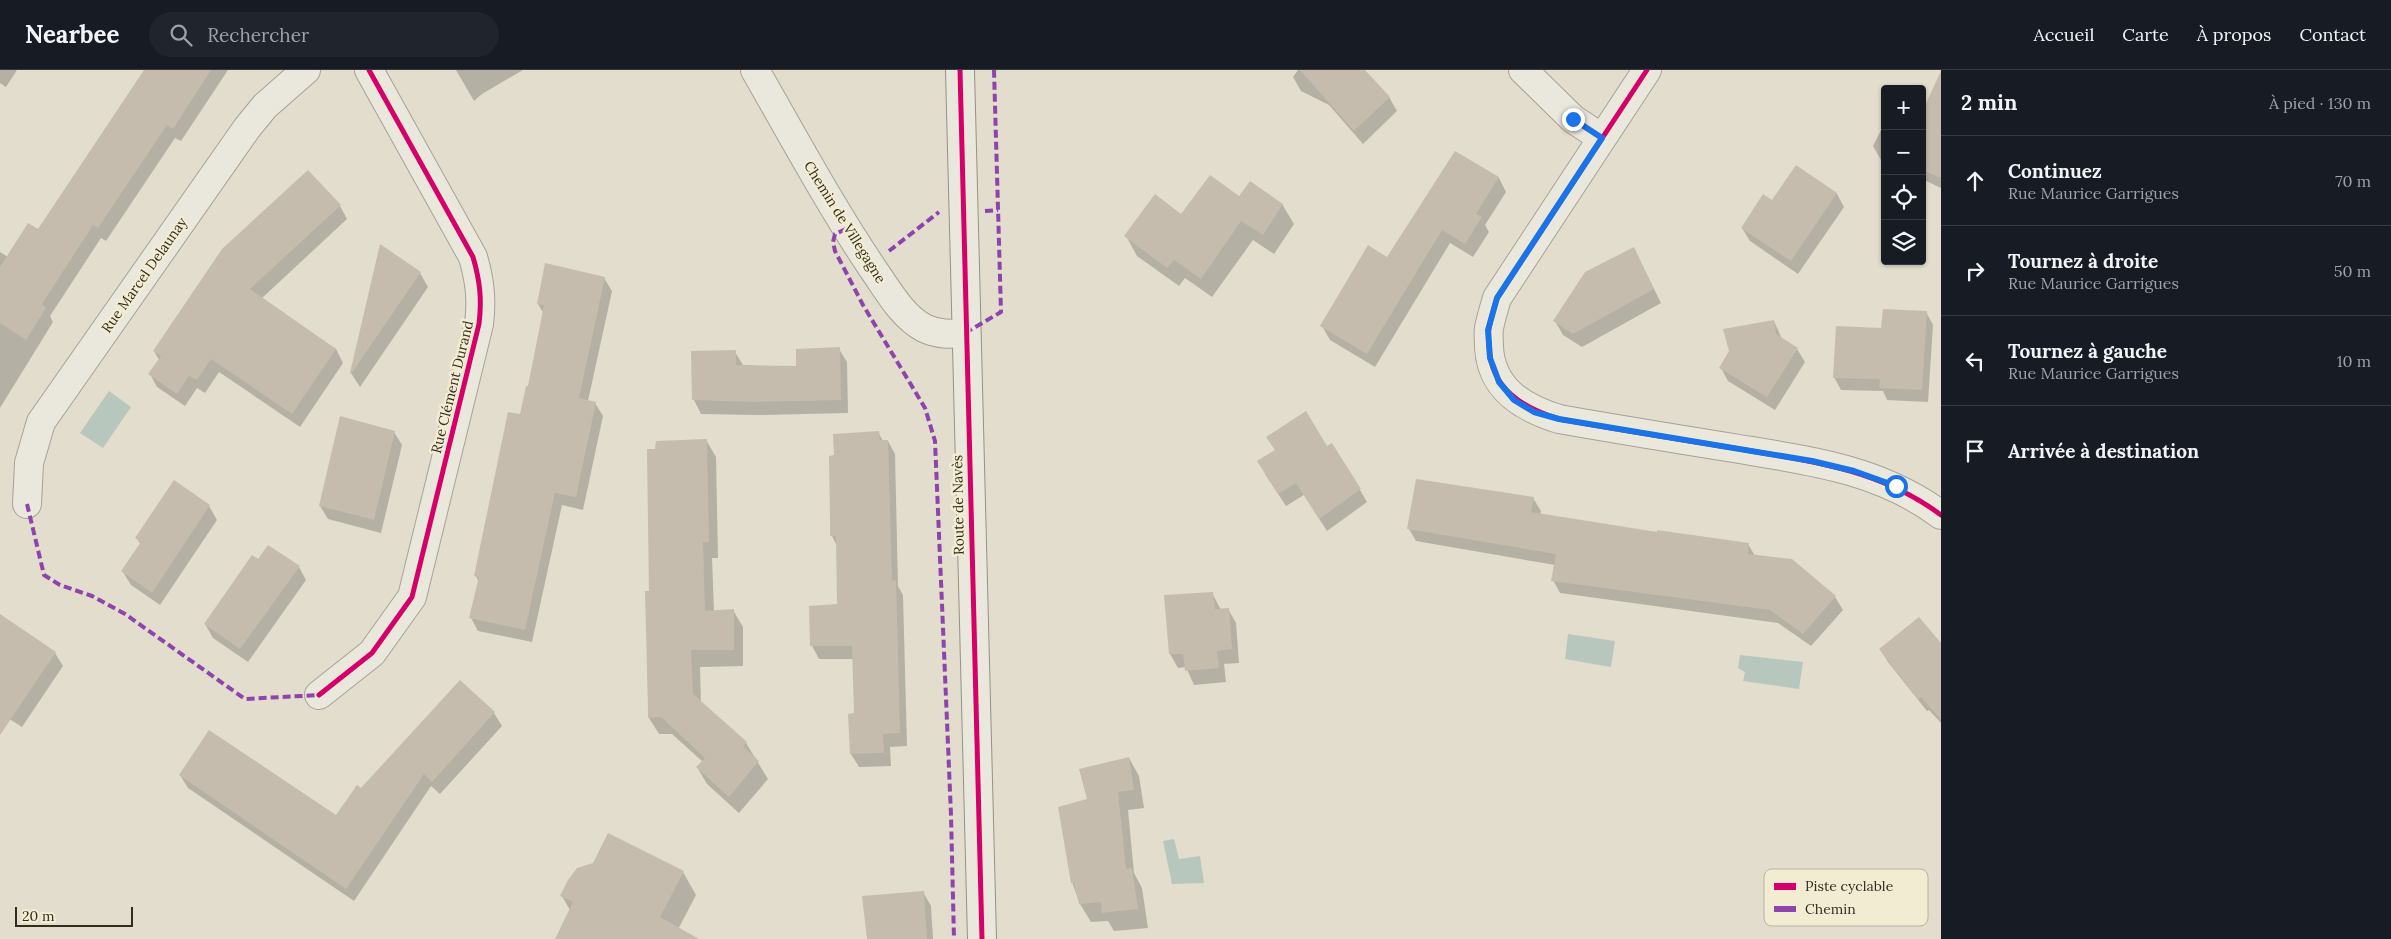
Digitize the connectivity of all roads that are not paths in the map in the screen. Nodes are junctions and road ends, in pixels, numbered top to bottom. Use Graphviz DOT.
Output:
graph roads {
  1 [pos="306,70"];
  2 [pos="369,70"];
  3 [pos="755,70"];
  4 [pos="960,70"];
  5 [pos="1523,70"];
  6 [pos="1647,70"];
  7 [pos="1602,138"];
  8 [pos="965,333"];
  9 [pos="27,504"];
  10 [pos="1941,515"];
  11 [pos="319,694"];
  12 [pos="982,939"];
  1 -- 9 [label="street, Rue Marcel Delaunay"];
  2 -- 11 [label="street, Rue Clément Durand"];
  3 -- 8 [label="street, Chemin de Villegagne"];
  4 -- 8 [label="street, Route de Navès"];
  5 -- 7 [label="street"];
  6 -- 7 [label="street"];
  7 -- 10 [label="street"];
  8 -- 12 [label="street, Route de Navès"];
}
